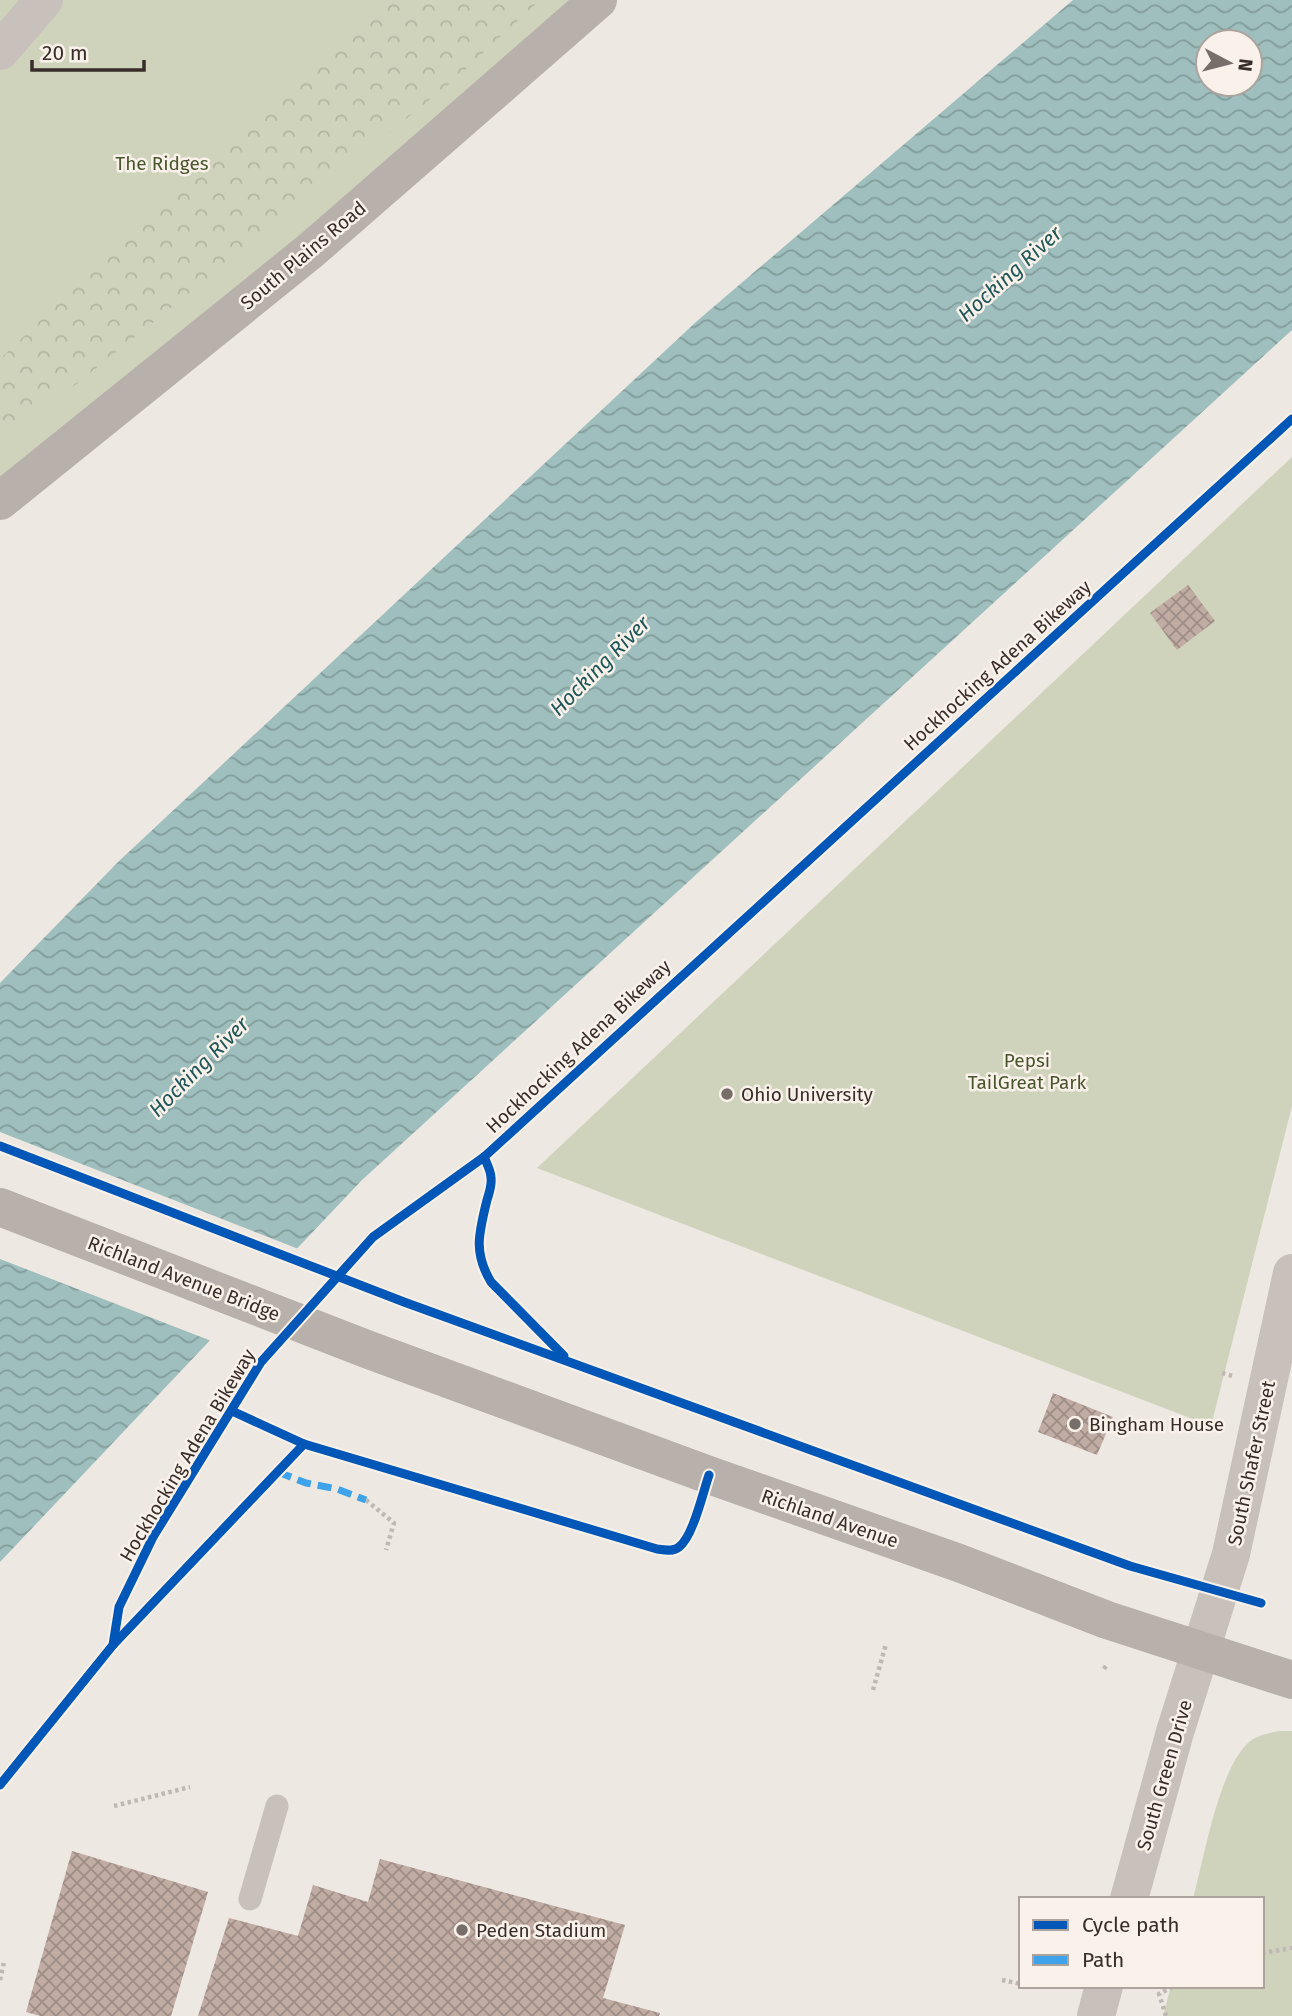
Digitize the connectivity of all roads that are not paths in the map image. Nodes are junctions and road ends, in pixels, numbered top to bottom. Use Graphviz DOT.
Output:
graph roads {
  1 [pos="44,0"];
  2 [pos="598,0"];
  3 [pos="0,51"];
  4 [pos="0,500"];
  5 [pos="0,1207"];
  6 [pos="1292,1273"];
  7 [pos="369,1350"];
  8 [pos="1199,1651"];
  9 [pos="1292,1680"];
  10 [pos="277,1806"];
  11 [pos="1130,1897"];
  12 [pos="250,1899"];
  13 [pos="1103,1988"];
  14 [pos="1096,2016"];
  1 -- 3 [label="street"];
  2 -- 4 [label="main road, South Plains Road"];
  5 -- 7 [label="main road, Richland Avenue Bridge"];
  6 -- 8 [label="street, South Shafer Street"];
  7 -- 8 [label="main road, Richland Avenue"];
  8 -- 9 [label="main road, Richland Avenue"];
  8 -- 11 [label="street, South Green Drive"];
  10 -- 12 [label="lane"];
  13 -- 14 [label="street"];
}
